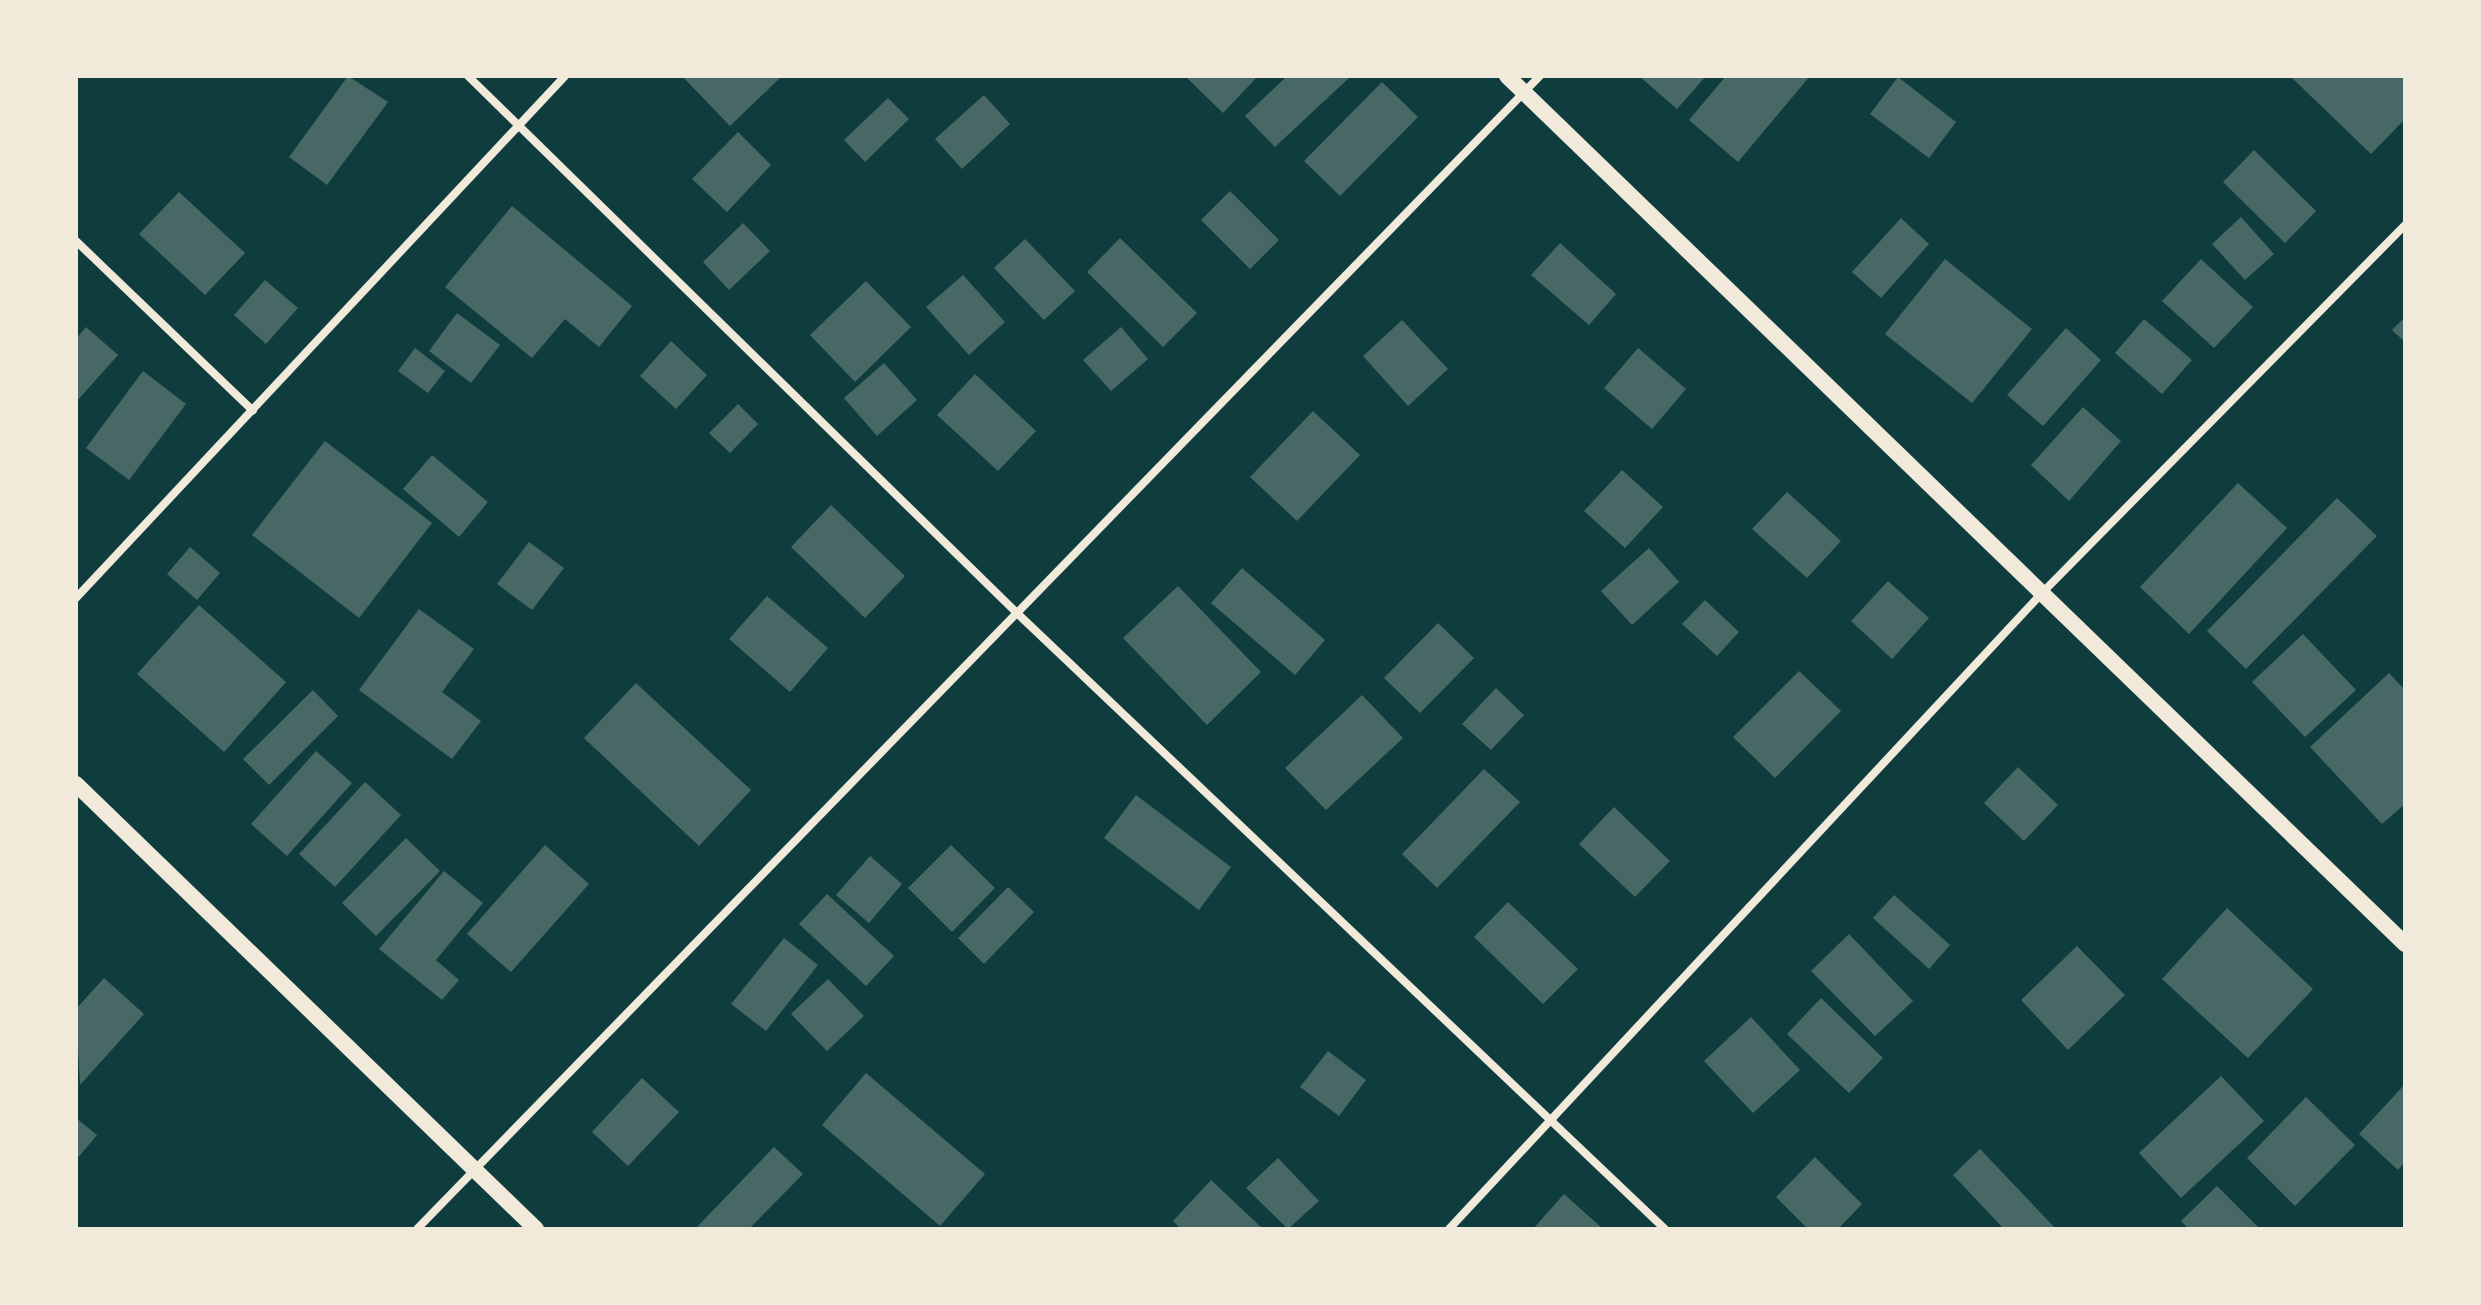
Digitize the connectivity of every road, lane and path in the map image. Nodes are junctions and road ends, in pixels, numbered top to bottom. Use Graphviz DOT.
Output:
graph roads {
  1 [pos="468,76"];
  2 [pos="565,76"];
  3 [pos="1507,76"];
  4 [pos="1540,76"];
  5 [pos="1524,92"];
  6 [pos="520,126"];
  7 [pos="2405,225"];
  8 [pos="76,241"];
  9 [pos="253,411"];
  10 [pos="2042,593"];
  11 [pos="76,598"];
  12 [pos="1019,615"];
  13 [pos="76,784"];
  14 [pos="2405,944"];
  15 [pos="1549,1120"];
  16 [pos="473,1169"];
  17 [pos="417,1229"];
  18 [pos="536,1229"];
  19 [pos="1449,1229"];
  20 [pos="1665,1229"];
  1 -- 6 [label="street"];
  2 -- 6 [label="street"];
  3 -- 5 [label="main road"];
  4 -- 5 [label="street"];
  5 -- 10 [label="main road"];
  5 -- 12 [label="street"];
  6 -- 9 [label="street"];
  6 -- 12 [label="street"];
  7 -- 10 [label="street"];
  8 -- 9 [label="street"];
  9 -- 11 [label="street"];
  10 -- 14 [label="main road"];
  10 -- 15 [label="street"];
  12 -- 15 [label="street"];
  12 -- 16 [label="street"];
  13 -- 16 [label="main road"];
  15 -- 19 [label="street"];
  15 -- 20 [label="street"];
  16 -- 17 [label="street"];
  16 -- 18 [label="main road"];
}
